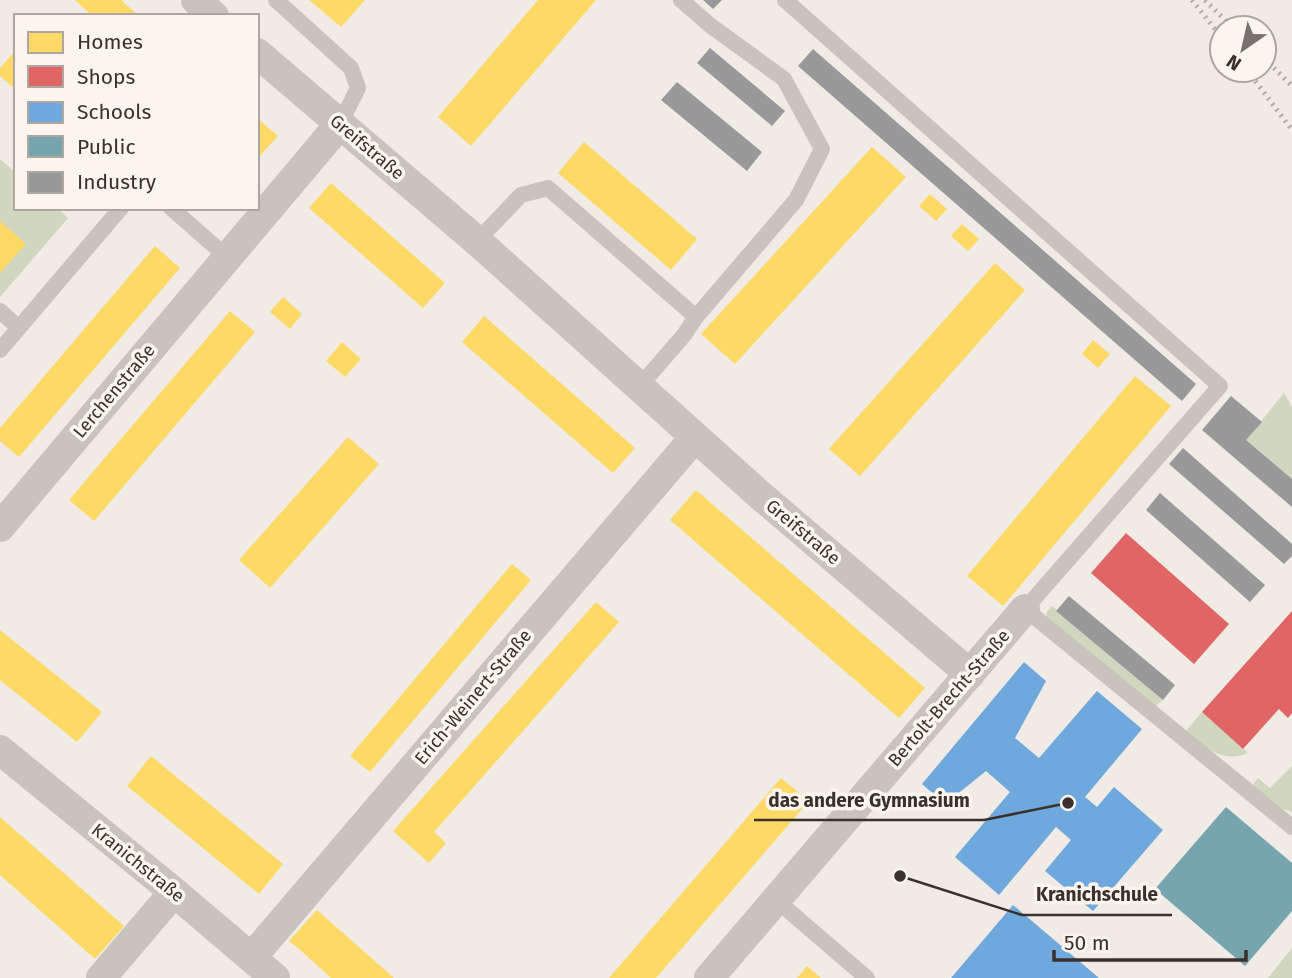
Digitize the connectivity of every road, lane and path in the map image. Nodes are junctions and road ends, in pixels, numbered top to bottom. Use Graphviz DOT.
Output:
graph roads {
  1 [pos="196,0"];
  2 [pos="276,0"];
  3 [pos="681,0"];
  4 [pos="785,0"];
  5 [pos="212,14"];
  6 [pos="259,55"];
  7 [pos="340,124"];
  8 [pos="119,210"];
  9 [pos="173,210"];
  10 [pos="477,241"];
  11 [pos="227,257"];
  12 [pos="0,311"];
  13 [pos="696,317"];
  14 [pos="19,328"];
  15 [pos="0,350"];
  16 [pos="639,387"];
  17 [pos="695,437"];
  18 [pos="1,525"];
  19 [pos="1025,609"];
  20 [pos="970,674"];
  21 [pos="0,750"];
  22 [pos="1292,827"];
  23 [pos="174,892"];
  24 [pos="775,899"];
  25 [pos="252,957"];
  26 [pos="101,978"];
  27 [pos="275,978"];
  28 [pos="709,978"];
  29 [pos="867,978"];
  1 -- 5 [label="street"];
  2 -- 7 [label="lane"];
  3 -- 13 [label="lane"];
  4 -- 19 [label="lane"];
  6 -- 7 [label="street, Greifstraße"];
  7 -- 10 [label="street, Greifstraße"];
  7 -- 11 [label="street, Lerchenstraße"];
  8 -- 14 [label="lane"];
  9 -- 11 [label="lane"];
  10 -- 13 [label="lane"];
  10 -- 16 [label="street, Greifstraße"];
  11 -- 18 [label="street, Lerchenstraße"];
  12 -- 14 [label="lane"];
  13 -- 16 [label="lane"];
  14 -- 15 [label="lane"];
  16 -- 17 [label="street, Greifstraße"];
  17 -- 20 [label="street, Greifstraße"];
  17 -- 25 [label="street, Erich-Weinert-Straße"];
  19 -- 20 [label="street, Bertolt-Brecht-Straße"];
  19 -- 22 [label="lane"];
  20 -- 24 [label="street, Bertolt-Brecht-Straße"];
  21 -- 23 [label="street, Kranichstraße"];
  23 -- 25 [label="street, Kranichstraße"];
  23 -- 26 [label="street"];
  24 -- 28 [label="street, Bertolt-Brecht-Straße"];
  24 -- 29 [label="lane"];
  25 -- 27 [label="street, Kranichstraße"];
}
